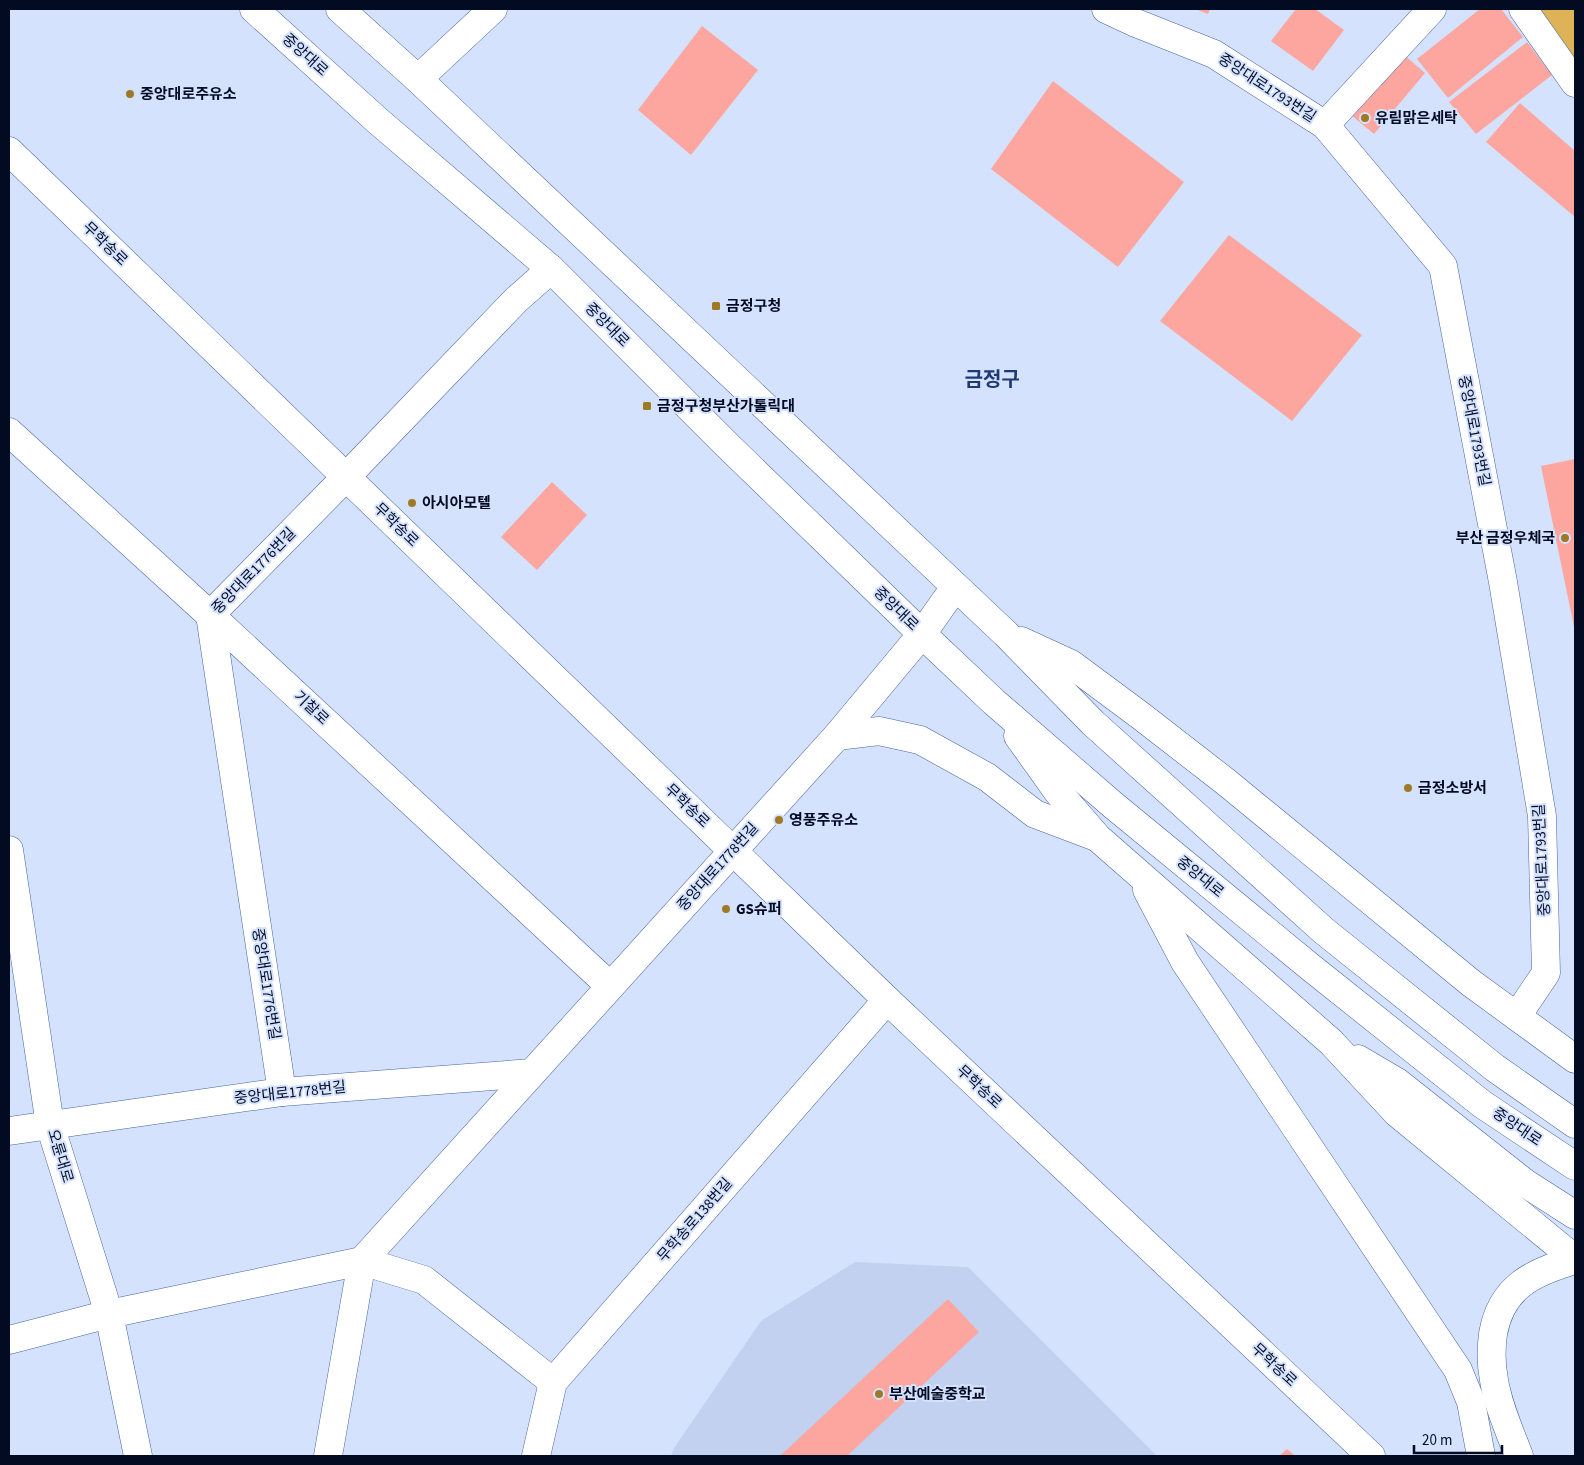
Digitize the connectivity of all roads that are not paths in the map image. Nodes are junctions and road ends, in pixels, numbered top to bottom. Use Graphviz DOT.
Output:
graph roads {
  1 [pos="254,9"];
  2 [pos="340,9"];
  3 [pos="493,9"];
  4 [pos="1106,9"];
  5 [pos="1432,9"];
  6 [pos="1522,9"];
  7 [pos="418,79"];
  8 [pos="1575,82"];
  9 [pos="1326,125"];
  10 [pos="9,151"];
  11 [pos="551,269"];
  12 [pos="9,432"];
  13 [pos="346,477"];
  14 [pos="955,587"];
  15 [pos="210,615"];
  16 [pos="922,634"];
  17 [pos="1006,634"];
  18 [pos="994,702"];
  19 [pos="837,736"];
  20 [pos="1098,838"];
  21 [pos="9,850"];
  22 [pos="733,850"];
  23 [pos="1139,875"];
  24 [pos="610,986"];
  25 [pos="888,1000"];
  26 [pos="1517,1016"];
  27 [pos="1330,1042"];
  28 [pos="1575,1059"];
  29 [pos="532,1073"];
  30 [pos="282,1092"];
  31 [pos="1575,1124"];
  32 [pos="50,1125"];
  33 [pos="9,1131"];
  34 [pos="1575,1166"];
  35 [pos="1575,1215"];
  36 [pos="1575,1259"];
  37 [pos="362,1261"];
  38 [pos="109,1314"];
  39 [pos="9,1340"];
  40 [pos="553,1382"];
  41 [pos="138,1456"];
  42 [pos="328,1456"];
  43 [pos="536,1456"];
  44 [pos="1371,1456"];
  45 [pos="1482,1456"];
  46 [pos="1519,1456"];
  1 -- 11 [label="main road, 중앙대로"];
  2 -- 7 [label="main road"];
  3 -- 7 [label="main road"];
  4 -- 9 [label="main road, 중앙대로1793번길"];
  5 -- 9 [label="main road"];
  6 -- 8 [label="main road"];
  7 -- 14 [label="main road"];
  9 -- 26 [label="main road, 중앙대로1793번길"];
  10 -- 13 [label="main road, 무학송로"];
  11 -- 13 [label="main road, 중앙대로1776번길"];
  11 -- 16 [label="main road, 중앙대로"];
  12 -- 15 [label="main road, 기찰로"];
  13 -- 15 [label="main road, 중앙대로1776번길"];
  13 -- 22 [label="main road, 무학송로"];
  14 -- 16 [label="main road, 중앙대로1778번길"];
  14 -- 17 [label="main road"];
  15 -- 24 [label="main road, 기찰로"];
  15 -- 30 [label="main road, 중앙대로1776번길"];
  16 -- 18 [label="main road, 중앙대로"];
  16 -- 19 [label="main road, 중앙대로1778번길"];
  17 -- 26 [label="main road"];
  17 -- 31 [label="main road"];
  18 -- 20 [label="main road"];
  18 -- 34 [label="main road, 중앙대로"];
  19 -- 20 [label="main road"];
  19 -- 22 [label="main road, 중앙대로1778번길"];
  20 -- 23 [label="main road"];
  21 -- 32 [label="main road, 오륜대로"];
  22 -- 24 [label="main road, 중앙대로1778번길"];
  22 -- 25 [label="main road, 무학송로"];
  23 -- 27 [label="main road"];
  23 -- 45 [label="main road"];
  24 -- 29 [label="main road, 중앙대로1778번길"];
  25 -- 40 [label="main road, 무학송로138번길"];
  25 -- 44 [label="main road, 무학송로"];
  26 -- 28 [label="main road"];
  27 -- 35 [label="main road"];
  27 -- 36 [label="main road"];
  29 -- 30 [label="main road, 중앙대로1778번길"];
  29 -- 37 [label="main road, 중앙대로1778번길"];
  30 -- 32 [label="main road, 중앙대로1778번길"];
  32 -- 33 [label="main road, 중앙대로1778번길"];
  32 -- 38 [label="main road, 오륜대로"];
  36 -- 46 [label="main road"];
  37 -- 38 [label="main road"];
  37 -- 40 [label="main road"];
  37 -- 42 [label="main road"];
  38 -- 39 [label="main road"];
  38 -- 41 [label="main road, 오륜대로"];
  40 -- 43 [label="main road, 무학송로138번길"];
}
